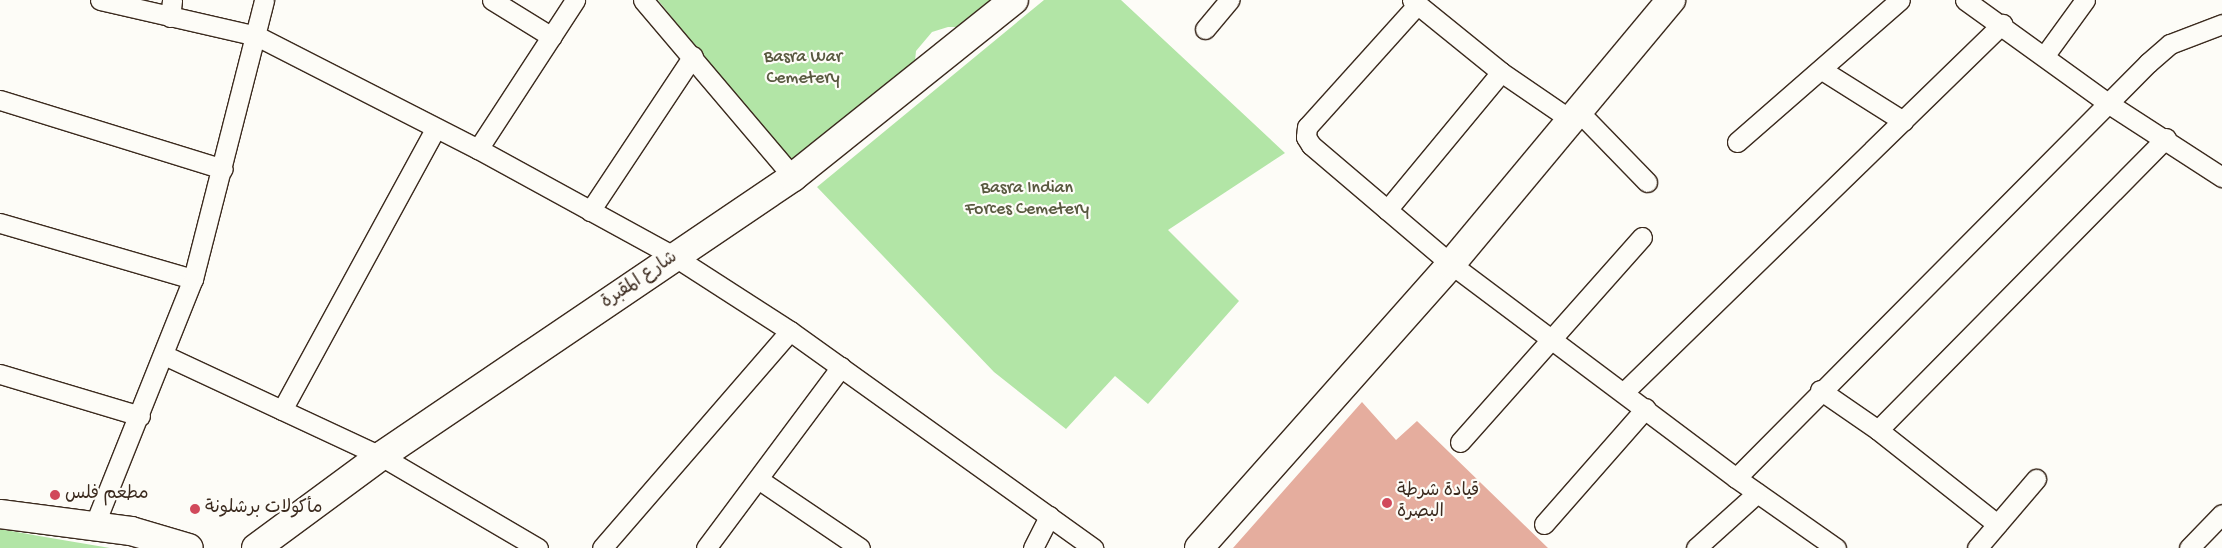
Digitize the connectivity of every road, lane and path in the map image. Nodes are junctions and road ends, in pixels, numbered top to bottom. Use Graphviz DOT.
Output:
graph roads {
  1 [pos="100,0"];
  2 [pos="264,0"];
  3 [pos="492,0"];
  4 [pos="575,0"];
  5 [pos="643,0"];
  6 [pos="1014,0"];
  7 [pos="1229,0"];
  8 [pos="1671,0"];
  9 [pos="1900,0"];
  10 [pos="1966,0"];
  11 [pos="2084,0"];
  12 [pos="1415,2"];
  13 [pos="171,9"];
  14 [pos="2002,24"];
  15 [pos="2222,24"];
  16 [pos="1205,29"];
  17 [pos="257,36"];
  18 [pos="552,37"];
  19 [pos="2045,55"];
  20 [pos="693,56"];
  21 [pos="1822,70"];
  22 [pos="1501,72"];
  23 [pos="0,100"];
  24 [pos="2109,104"];
  25 [pos="1575,116"];
  26 [pos="1903,121"];
  27 [pos="436,128"];
  28 [pos="2166,138"];
  29 [pos="1737,142"];
  30 [pos="478,149"];
  31 [pos="223,170"];
  32 [pos="793,177"];
  33 [pos="2222,177"];
  34 [pos="1648,182"];
  35 [pos="1387,210"];
  36 [pos="590,211"];
  37 [pos="0,223"];
  38 [pos="1642,237"];
  39 [pos="675,257"];
  40 [pos="1451,264"];
  41 [pos="193,279"];
  42 [pos="790,331"];
  43 [pos="1554,338"];
  44 [pos="164,355"];
  45 [pos="841,367"];
  46 [pos="0,374"];
  47 [pos="1820,390"];
  48 [pos="1624,392"];
  49 [pos="1646,408"];
  50 [pos="282,410"];
  51 [pos="140,416"];
  52 [pos="1878,430"];
  53 [pos="1460,442"];
  54 [pos="382,456"];
  55 [pos="758,478"];
  56 [pos="1736,478"];
  57 [pos="2036,479"];
  58 [pos="1757,493"];
  59 [pos="0,514"];
  60 [pos="2222,514"];
  61 [pos="1049,516"];
  62 [pos="1544,524"];
  63 [pos="1998,524"];
  64 [pos="94,526"];
  65 [pos="189,548"];
  66 [pos="256,548"];
  67 [pos="538,548"];
  68 [pos="602,548"];
  69 [pos="706,548"];
  70 [pos="860,548"];
  71 [pos="1033,548"];
  72 [pos="1093,548"];
  73 [pos="1199,548"];
  74 [pos="1696,548"];
  75 [pos="1836,548"];
  76 [pos="1977,548"];
  77 [pos="2189,548"];
  1 -- 13 [label="street"];
  2 -- 17 [label="street"];
  3 -- 18 [label="street"];
  4 -- 18 [label="street"];
  5 -- 20 [label="street"];
  6 -- 32 [label="main road, شارع المقبرة"];
  7 -- 16 [label="street"];
  8 -- 25 [label="main road"];
  9 -- 21 [label="street"];
  10 -- 14 [label="street"];
  11 -- 19 [label="street"];
  12 -- 22 [label="street"];
  12 -- 35 [label="street"];
  13 -- 17 [label="street"];
  14 -- 19 [label="street"];
  14 -- 26 [label="street"];
  15 -- 24 [label="street"];
  17 -- 27 [label="street"];
  17 -- 31 [label="street"];
  18 -- 30 [label="street"];
  19 -- 24 [label="street"];
  20 -- 32 [label="street"];
  20 -- 36 [label="street"];
  21 -- 26 [label="street"];
  21 -- 29 [label="street"];
  22 -- 25 [label="street"];
  22 -- 35 [label="street"];
  23 -- 31 [label="street"];
  24 -- 28 [label="street"];
  24 -- 47 [label="street"];
  25 -- 34 [label="street"];
  25 -- 40 [label="main road"];
  26 -- 48 [label="street"];
  27 -- 30 [label="street"];
  27 -- 50 [label="street"];
  28 -- 33 [label="street"];
  28 -- 52 [label="street"];
  30 -- 36 [label="street"];
  31 -- 41 [label="street"];
  32 -- 39 [label="main road, شارع المقبرة"];
  35 -- 40 [label="street"];
  36 -- 39 [label="street"];
  37 -- 41 [label="street"];
  38 -- 43 [label="street"];
  39 -- 42 [label="street"];
  39 -- 54 [label="main road, شارع المقبرة"];
  40 -- 43 [label="street"];
  40 -- 73 [label="main road"];
  41 -- 44 [label="street"];
  42 -- 45 [label="street"];
  42 -- 68 [label="street"];
  43 -- 48 [label="street"];
  43 -- 53 [label="street"];
  44 -- 50 [label="street"];
  44 -- 51 [label="street"];
  45 -- 55 [label="street"];
  45 -- 61 [label="street"];
  46 -- 51 [label="street"];
  47 -- 52 [label="street"];
  47 -- 56 [label="street"];
  48 -- 49 [label="street"];
  49 -- 56 [label="street"];
  49 -- 62 [label="street"];
  50 -- 54 [label="street"];
  51 -- 64 [label="street"];
  52 -- 63 [label="street"];
  54 -- 66 [label="main road, شارع المقبرة"];
  54 -- 67 [label="street"];
  55 -- 69 [label="street"];
  55 -- 70 [label="street"];
  56 -- 58 [label="street"];
  57 -- 63 [label="street"];
  58 -- 74 [label="street"];
  58 -- 75 [label="street"];
  59 -- 64 [label="main road"];
  60 -- 77 [label="street"];
  61 -- 71 [label="street"];
  61 -- 72 [label="street"];
  63 -- 76 [label="street"];
  64 -- 65 [label="main road"];
}
